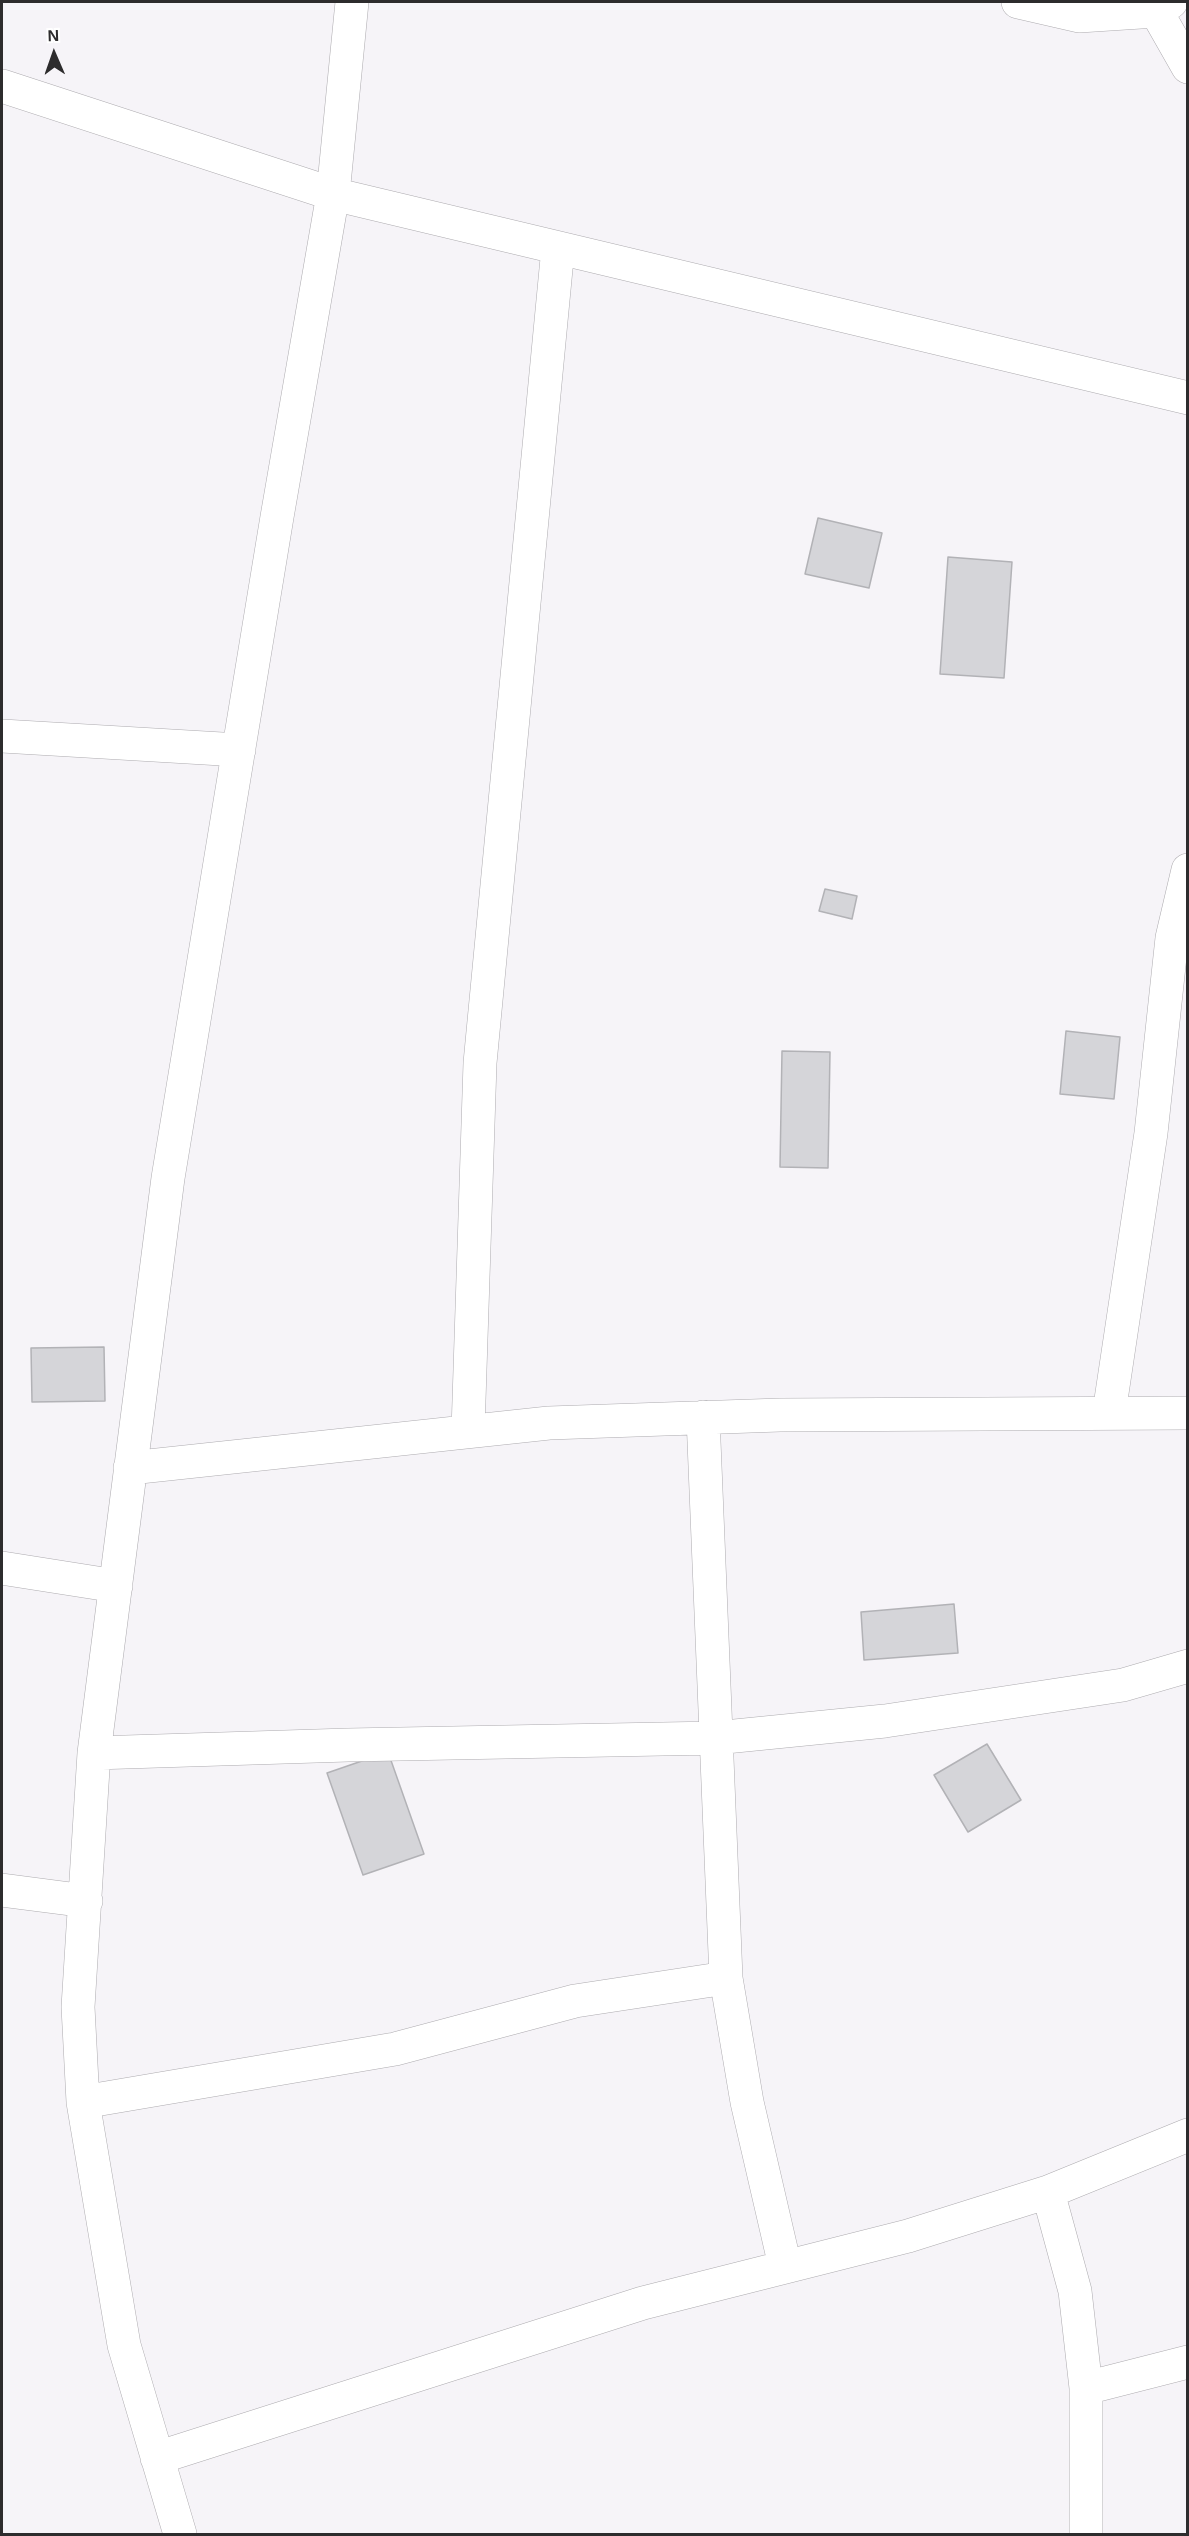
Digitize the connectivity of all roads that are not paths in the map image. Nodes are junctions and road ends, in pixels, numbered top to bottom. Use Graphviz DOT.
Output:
graph roads {
  1 [pos="352,2"];
  2 [pos="1018,2"];
  3 [pos="1159,5"];
  4 [pos="1188,68"];
  5 [pos="2,86"];
  6 [pos="333,194"];
  7 [pos="558,248"];
  8 [pos="1188,398"];
  9 [pos="2,736"];
  10 [pos="239,750"];
  11 [pos="1188,870"];
  12 [pos="1109,1413"];
  13 [pos="1188,1413"];
  14 [pos="703,1417"];
  15 [pos="468,1431"];
  16 [pos="130,1468"];
  17 [pos="2,1568"];
  18 [pos="116,1586"];
  19 [pos="1188,1665"];
  20 [pos="715,1738"];
  21 [pos="94,1753"];
  22 [pos="2,1890"];
  23 [pos="86,1901"];
  24 [pos="726,1978"];
  25 [pos="83,2102"];
  26 [pos="1188,2135"];
  27 [pos="1048,2192"];
  28 [pos="785,2266"];
  29 [pos="1188,2362"];
  30 [pos="1086,2388"];
  31 [pos="158,2458"];
  32 [pos="180,2535"];
  33 [pos="1086,2535"];
  1 -- 6 [label="street"];
  2 -- 3 [label="street"];
  3 -- 4 [label="street"];
  5 -- 6 [label="street"];
  6 -- 7 [label="street"];
  6 -- 10 [label="street"];
  7 -- 8 [label="street"];
  7 -- 15 [label="street"];
  9 -- 10 [label="street"];
  10 -- 16 [label="street"];
  11 -- 12 [label="street"];
  12 -- 13 [label="street"];
  12 -- 14 [label="street"];
  14 -- 15 [label="street"];
  14 -- 20 [label="street"];
  15 -- 16 [label="street"];
  16 -- 18 [label="street"];
  17 -- 18 [label="street"];
  18 -- 21 [label="street"];
  19 -- 20 [label="street"];
  20 -- 21 [label="street"];
  20 -- 24 [label="street"];
  21 -- 23 [label="street"];
  22 -- 23 [label="street"];
  23 -- 25 [label="street"];
  24 -- 25 [label="street"];
  24 -- 28 [label="street"];
  25 -- 31 [label="street"];
  26 -- 27 [label="street"];
  27 -- 28 [label="street"];
  27 -- 30 [label="street"];
  28 -- 31 [label="street"];
  29 -- 30 [label="street"];
  30 -- 33 [label="street"];
  31 -- 32 [label="street"];
}
